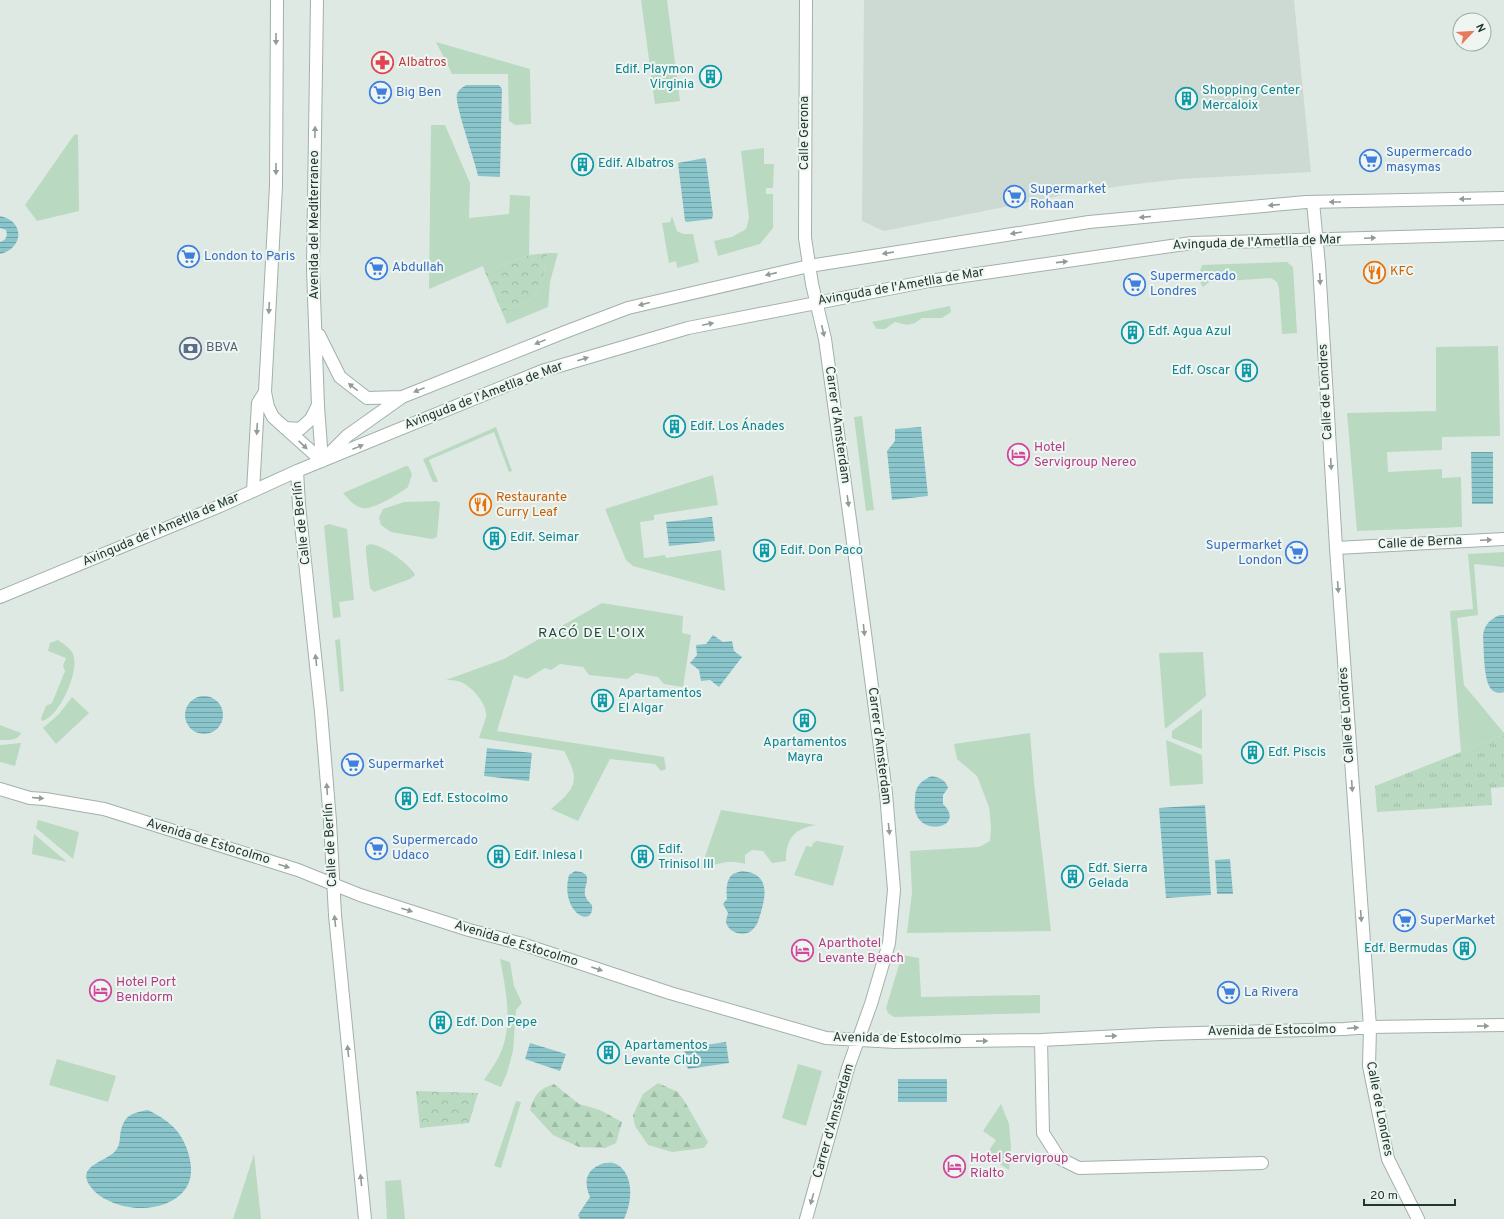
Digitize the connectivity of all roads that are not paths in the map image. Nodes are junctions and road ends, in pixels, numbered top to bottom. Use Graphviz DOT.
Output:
graph roads {
  1 [pos="277,0"];
  2 [pos="317,0"];
  3 [pos="806,0"];
  4 [pos="1504,198"];
  5 [pos="1313,202"];
  6 [pos="1504,234"];
  7 [pos="1317,240"];
  8 [pos="809,266"];
  9 [pos="816,302"];
  10 [pos="316,328"];
  11 [pos="265,392"];
  12 [pos="402,397"];
  13 [pos="318,406"];
  14 [pos="285,428"];
  15 [pos="322,461"];
  16 [pos="297,471"];
  17 [pos="253,491"];
  18 [pos="1504,539"];
  19 [pos="1336,548"];
  20 [pos="0,597"];
  21 [pos="0,789"];
  22 [pos="333,884"];
  23 [pos="1504,1026"];
  24 [pos="1370,1027"];
  25 [pos="858,1040"];
  26 [pos="1041,1040"];
  27 [pos="1262,1163"];
  28 [pos="365,1219"];
  29 [pos="806,1219"];
  30 [pos="1418,1219"];
  1 -- 11 [label="street, one-way"];
  10 -- 2 [label="street, Avenida del Mediterraneo, one-way"];
  3 -- 8 [label="street, Calle Gerona"];
  4 -- 5 [label="street, Avinguda de l'Ametlla de Mar, one-way"];
  5 -- 7 [label="street, Calle de Londres"];
  5 -- 8 [label="street, Avinguda de l'Ametlla de Mar, one-way"];
  7 -- 6 [label="street, Avinguda de l'Ametlla de Mar, one-way"];
  9 -- 7 [label="street, Avinguda de l'Ametlla de Mar, one-way"];
  7 -- 19 [label="street, Calle de Londres, one-way"];
  8 -- 9 [label="street, Carrer d'Amsterdam"];
  8 -- 12 [label="street, Avinguda de l'Ametlla de Mar, one-way"];
  15 -- 9 [label="street, Avinguda de l'Ametlla de Mar, one-way"];
  9 -- 25 [label="street, Carrer d'Amsterdam, one-way"];
  12 -- 10 [label="street, Avinguda de l'Ametlla de Mar, one-way"];
  10 -- 13 [label="street, Avenida del Mediterraneo"];
  11 -- 14 [label="street"];
  11 -- 17 [label="street, one-way"];
  12 -- 15 [label="street, Avinguda de l'Ametlla de Mar"];
  13 -- 14 [label="street"];
  13 -- 15 [label="street, Avenida del Mediterraneo"];
  14 -- 15 [label="street, one-way"];
  15 -- 16 [label="street, Avinguda de l'Ametlla de Mar"];
  16 -- 17 [label="street, Avinguda de l'Ametlla de Mar"];
  22 -- 16 [label="street, Calle de Berlín, one-way"];
  17 -- 20 [label="street, Avinguda de l'Ametlla de Mar"];
  19 -- 18 [label="street, Calle de Berna, one-way"];
  19 -- 24 [label="street, Calle de Londres, one-way"];
  21 -- 22 [label="street, Avenida de Estocolmo, one-way"];
  22 -- 25 [label="street, Avenida de Estocolmo, one-way"];
  28 -- 22 [label="street, Calle de Berlín, one-way"];
  24 -- 23 [label="street, Avenida de Estocolmo, one-way"];
  26 -- 24 [label="street, Avenida de Estocolmo, one-way"];
  24 -- 30 [label="street, Calle de Londres"];
  25 -- 26 [label="street, Avenida de Estocolmo, one-way"];
  25 -- 29 [label="street, Carrer d'Amsterdam, one-way"];
  26 -- 27 [label="street"];
}
